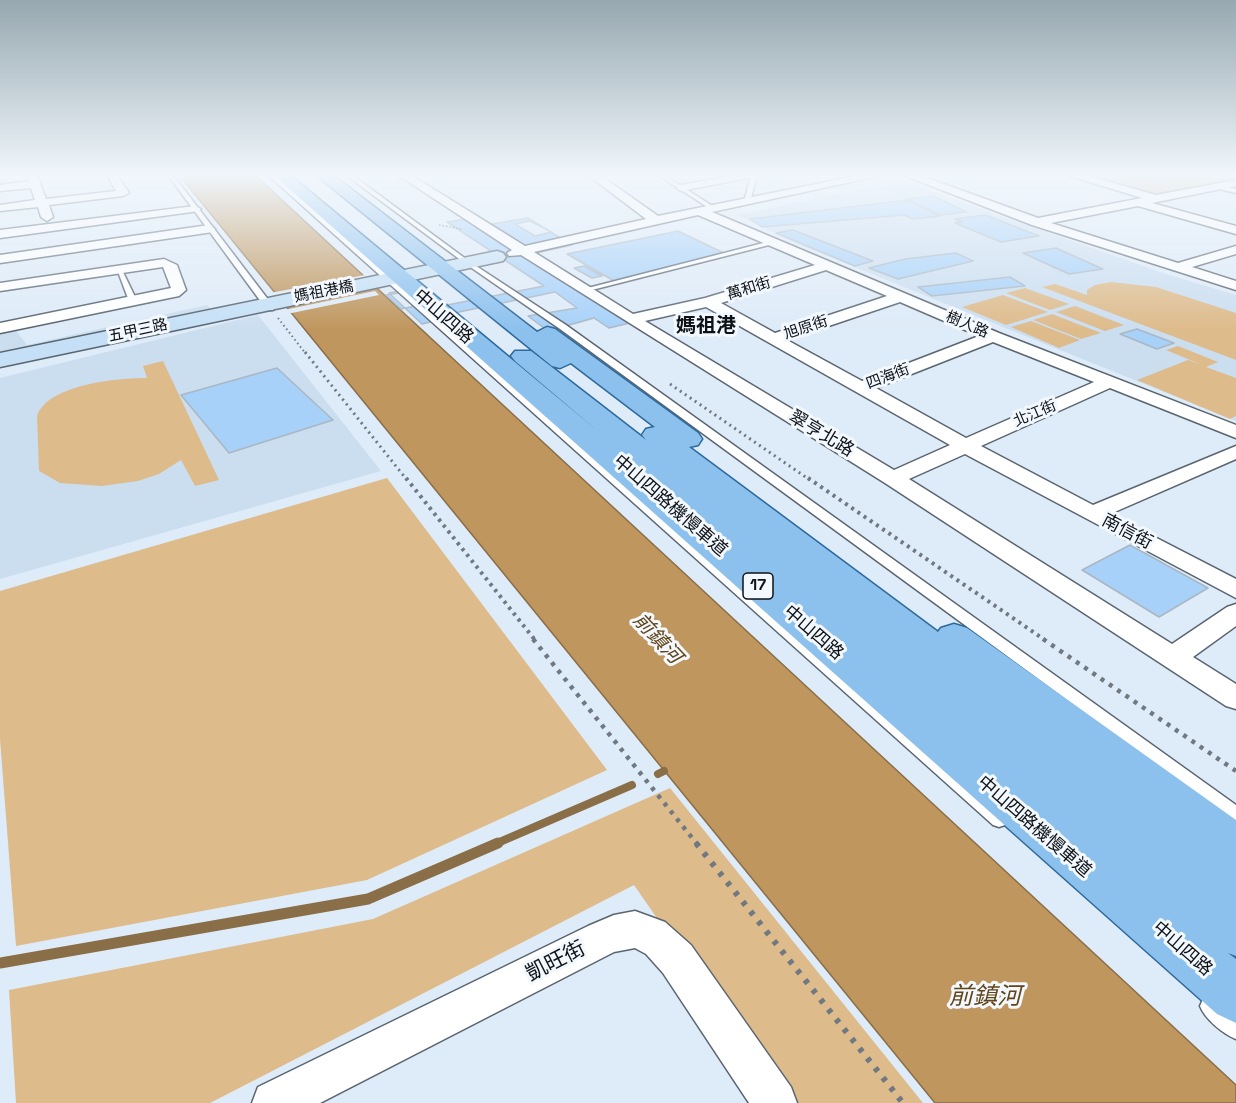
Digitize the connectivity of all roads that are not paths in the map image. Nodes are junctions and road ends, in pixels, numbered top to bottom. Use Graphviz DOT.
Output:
graph roads {
  1 [pos="58,226"];
  2 [pos="146,226"];
  3 [pos="207,226"];
  4 [pos="350,226"];
  5 [pos="355,226"];
  6 [pos="364,226"];
  7 [pos="374,226"];
  8 [pos="380,226"];
  9 [pos="386,226"];
  10 [pos="483,226"];
  11 [pos="628,226"];
  12 [pos="739,226"];
  13 [pos="1050,226"];
  14 [pos="209,229"];
  15 [pos="0,234"];
  16 [pos="153,237"];
  17 [pos="771,243"];
  18 [pos="1236,250"];
  19 [pos="522,251"];
  20 [pos="497,257"];
  21 [pos="0,259"];
  22 [pos="826,266"];
  23 [pos="1175,268"];
  24 [pos="119,270"];
  25 [pos="420,272"];
  26 [pos="1236,286"];
  27 [pos="0,287"];
  28 [pos="584,290"];
  29 [pos="900,297"];
  30 [pos="133,301"];
  31 [pos="708,302"];
  32 [pos="270,304"];
  33 [pos="631,319"];
  34 [pos="0,328"];
  35 [pos="993,336"];
  36 [pos="773,339"];
  37 [pos="0,360"];
  38 [pos="1107,383"];
  39 [pos="860,388"];
  40 [pos="1236,432"];
  41 [pos="964,444"];
  42 [pos="1236,452"];
  43 [pos="893,478"];
  44 [pos="1093,513"];
  45 [pos="1236,590"];
  46 [pos="1236,613"];
  47 [pos="1173,657"];
  48 [pos="1236,698"];
  49 [pos="1236,814"];
  50 [pos="1013,832"];
  51 [pos="1236,847"];
  52 [pos="1236,883"];
  53 [pos="1236,931"];
  54 [pos="1236,995"];
  55 [pos="1200,997"];
  56 [pos="1236,1029"];
  57 [pos="274,1103"];
  58 [pos="775,1103"];
  1 -- 15 [label="street"];
  2 -- 16 [label="street"];
  3 -- 14 [label="lane"];
  4 -- 25 [label="lane, 中山四路機慢車道"];
  5 -- 25 [label="main road, 中山四路 / 17"];
  6 -- 25 [label="main road, 中山四路 / 17"];
  7 -- 25 [label="main road, 中山四路 / 17"];
  8 -- 25 [label="main road, 中山四路 / 17"];
  9 -- 25 [label="lane, 中山四路機慢車道"];
  10 -- 19 [label="street, 翠亨北路"];
  11 -- 19 [label="street"];
  12 -- 17 [label="street, 樹人路"];
  13 -- 23 [label="street"];
  14 -- 16 [label="street"];
  14 -- 32 [label="lane"];
  16 -- 21 [label="street"];
  17 -- 22 [label="street, 樹人路"];
  17 -- 28 [label="lane"];
  18 -- 23 [label="street"];
  19 -- 20 [label="street"];
  19 -- 28 [label="street, 翠亨北路"];
  20 -- 25 [label="main road, 媽祖港橋"];
  22 -- 29 [label="street, 樹人路"];
  22 -- 31 [label="street, 萬和街"];
  23 -- 26 [label="street"];
  24 -- 27 [label="street"];
  24 -- 30 [label="lane"];
  24 -- 30 [label="street"];
  25 -- 32 [label="main road, 媽祖港橋"];
  25 -- 49 [label="lane, 中山四路機慢車道"];
  25 -- 50 [label="lane, 中山四路機慢車道"];
  25 -- 51 [label="main road, 中山四路 / 17"];
  25 -- 52 [label="main road, 中山四路 / 17"];
  25 -- 53 [label="main road, 中山四路 / 17"];
  25 -- 54 [label="main road, 中山四路 / 17"];
  28 -- 33 [label="street, 翠亨北路"];
  29 -- 35 [label="street, 樹人路"];
  29 -- 36 [label="street, 旭原街"];
  30 -- 34 [label="street"];
  31 -- 33 [label="street"];
  31 -- 36 [label="street, 萬和街"];
  32 -- 37 [label="main road, 五甲三路"];
  33 -- 43 [label="street, 翠亨北路"];
  35 -- 38 [label="street, 樹人路"];
  35 -- 39 [label="street, 四海街"];
  36 -- 39 [label="street, 旭原街"];
  38 -- 40 [label="street, 樹人路"];
  38 -- 41 [label="street, 北江街"];
  39 -- 41 [label="street, 四海街"];
  41 -- 43 [label="street, 北江街"];
  41 -- 44 [label="street"];
  42 -- 44 [label="street, 南信街"];
  43 -- 47 [label="street, 翠亨北路"];
  44 -- 45 [label="street, 南信街"];
  46 -- 47 [label="street"];
  47 -- 48 [label="street, 翠亨北路"];
  55 -- 56 [label="lane"];
  57 -- 58 [label="street, 凱旺街"];
}
